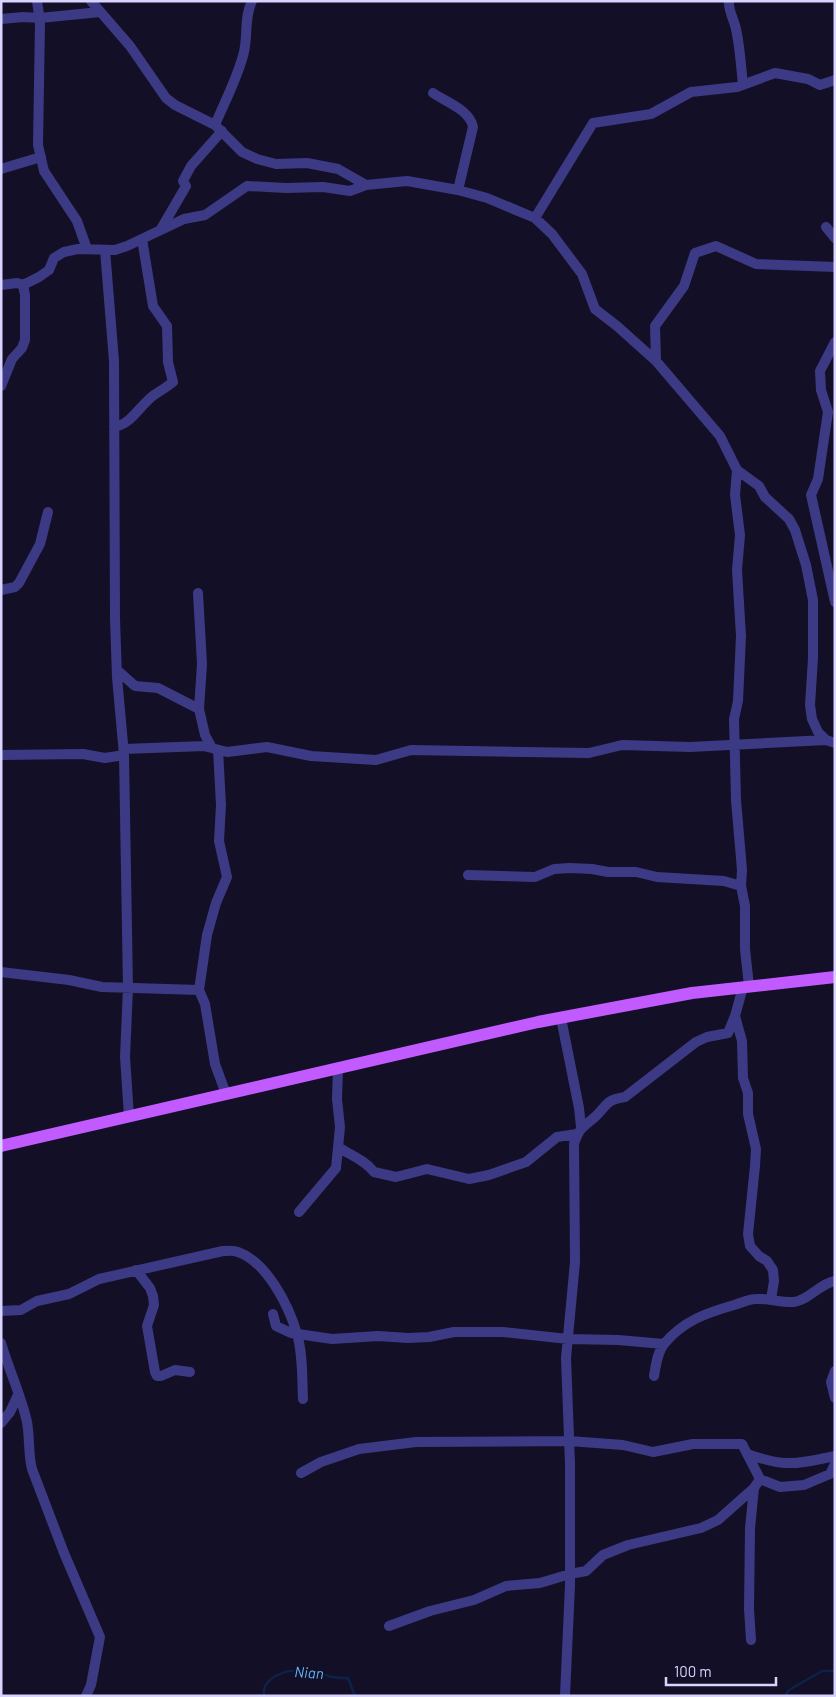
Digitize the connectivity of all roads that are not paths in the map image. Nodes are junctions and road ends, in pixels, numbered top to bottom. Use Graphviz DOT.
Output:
graph roads {
  1 [pos="37,1"];
  2 [pos="91,1"];
  3 [pos="252,1"];
  4 [pos="729,1"];
  5 [pos="100,12"];
  6 [pos="40,18"];
  7 [pos="1,19"];
  8 [pos="835,80"];
  9 [pos="743,85"];
  10 [pos="433,94"];
  11 [pos="218,128"];
  12 [pos="41,157"];
  13 [pos="1,169"];
  14 [pos="366,185"];
  15 [pos="458,190"];
  16 [pos="535,218"];
  17 [pos="826,227"];
  18 [pos="161,229"];
  19 [pos="835,238"];
  20 [pos="142,239"];
  21 [pos="87,249"];
  22 [pos="104,250"];
  23 [pos="835,267"];
  24 [pos="1,285"];
  25 [pos="23,285"];
  26 [pos="835,342"];
  27 [pos="656,361"];
  28 [pos="1,386"];
  29 [pos="114,427"];
  30 [pos="737,470"];
  31 [pos="48,512"];
  32 [pos="1,590"];
  33 [pos="198,593"];
  34 [pos="835,602"];
  35 [pos="116,670"];
  36 [pos="199,709"];
  37 [pos="830,741"];
  38 [pos="735,745"];
  39 [pos="215,749"];
  40 [pos="124,752"];
  41 [pos="1,755"];
  42 [pos="468,875"];
  43 [pos="741,886"];
  44 [pos="1,972"];
  45 [pos="835,977"];
  46 [pos="746,987"];
  47 [pos="128,988"];
  48 [pos="199,990"];
  49 [pos="735,1016"];
  50 [pos="561,1018"];
  51 [pos="338,1068"];
  52 [pos="226,1094"];
  53 [pos="129,1116"];
  54 [pos="579,1131"];
  55 [pos="1,1146"];
  56 [pos="338,1147"];
  57 [pos="298,1212"];
  58 [pos="136,1270"];
  59 [pos="835,1281"];
  60 [pos="771,1299"];
  61 [pos="1,1311"];
  62 [pos="273,1314"];
  63 [pos="297,1334"];
  64 [pos="568,1339"];
  65 [pos="1,1343"];
  66 [pos="664,1344"];
  67 [pos="835,1370"];
  68 [pos="190,1372"];
  69 [pos="654,1376"];
  70 [pos="18,1395"];
  71 [pos="835,1398"];
  72 [pos="303,1399"];
  73 [pos="1,1423"];
  74 [pos="569,1441"];
  75 [pos="747,1454"];
  76 [pos="835,1456"];
  77 [pos="835,1464"];
  78 [pos="301,1473"];
  79 [pos="760,1479"];
  80 [pos="754,1488"];
  81 [pos="570,1574"];
  82 [pos="389,1626"];
  83 [pos="751,1640"];
  84 [pos="86,1696"];
  85 [pos="565,1696"];
  1 -- 6 [label="street"];
  2 -- 5 [label="street"];
  3 -- 11 [label="street"];
  4 -- 9 [label="street"];
  5 -- 6 [label="street"];
  5 -- 11 [label="street"];
  6 -- 7 [label="street"];
  6 -- 12 [label="street"];
  8 -- 9 [label="street"];
  9 -- 16 [label="street"];
  10 -- 15 [label="street"];
  11 -- 14 [label="street"];
  11 -- 18 [label="street"];
  12 -- 13 [label="street"];
  12 -- 21 [label="street"];
  14 -- 15 [label="street"];
  14 -- 18 [label="street"];
  15 -- 16 [label="street"];
  16 -- 27 [label="street"];
  17 -- 19 [label="street"];
  18 -- 20 [label="street"];
  20 -- 22 [label="street"];
  20 -- 29 [label="street"];
  21 -- 22 [label="street"];
  21 -- 25 [label="street"];
  22 -- 29 [label="street"];
  23 -- 27 [label="street"];
  24 -- 25 [label="street"];
  25 -- 28 [label="street"];
  26 -- 34 [label="street"];
  27 -- 30 [label="street"];
  29 -- 35 [label="street"];
  30 -- 37 [label="street"];
  30 -- 38 [label="street"];
  31 -- 32 [label="street"];
  33 -- 36 [label="street"];
  35 -- 36 [label="street"];
  35 -- 40 [label="street"];
  36 -- 39 [label="street"];
  37 -- 38 [label="street"];
  38 -- 39 [label="street"];
  38 -- 43 [label="street"];
  39 -- 40 [label="street"];
  39 -- 48 [label="street"];
  40 -- 41 [label="street"];
  40 -- 47 [label="street"];
  42 -- 43 [label="street"];
  43 -- 46 [label="street"];
  44 -- 47 [label="street"];
  45 -- 46 [label="main road"];
  46 -- 49 [label="street"];
  46 -- 50 [label="main road"];
  47 -- 48 [label="street"];
  47 -- 53 [label="street"];
  48 -- 52 [label="street"];
  49 -- 54 [label="street"];
  49 -- 60 [label="street"];
  50 -- 51 [label="main road"];
  50 -- 54 [label="street"];
  51 -- 52 [label="main road"];
  51 -- 56 [label="street"];
  52 -- 53 [label="main road"];
  53 -- 55 [label="main road"];
  54 -- 56 [label="street"];
  54 -- 64 [label="street"];
  56 -- 57 [label="street"];
  58 -- 61 [label="street"];
  58 -- 63 [label="street"];
  58 -- 68 [label="street"];
  59 -- 60 [label="street"];
  60 -- 66 [label="street"];
  62 -- 63 [label="street"];
  63 -- 64 [label="street"];
  63 -- 72 [label="street"];
  64 -- 66 [label="street"];
  64 -- 74 [label="street"];
  65 -- 70 [label="street"];
  66 -- 69 [label="street"];
  67 -- 71 [label="street"];
  70 -- 73 [label="street"];
  70 -- 84 [label="street"];
  74 -- 75 [label="street"];
  74 -- 78 [label="street"];
  74 -- 81 [label="street"];
  75 -- 76 [label="street"];
  75 -- 79 [label="street"];
  77 -- 79 [label="street"];
  79 -- 80 [label="street"];
  80 -- 81 [label="street"];
  80 -- 83 [label="street"];
  81 -- 82 [label="street"];
  81 -- 85 [label="street"];
}
